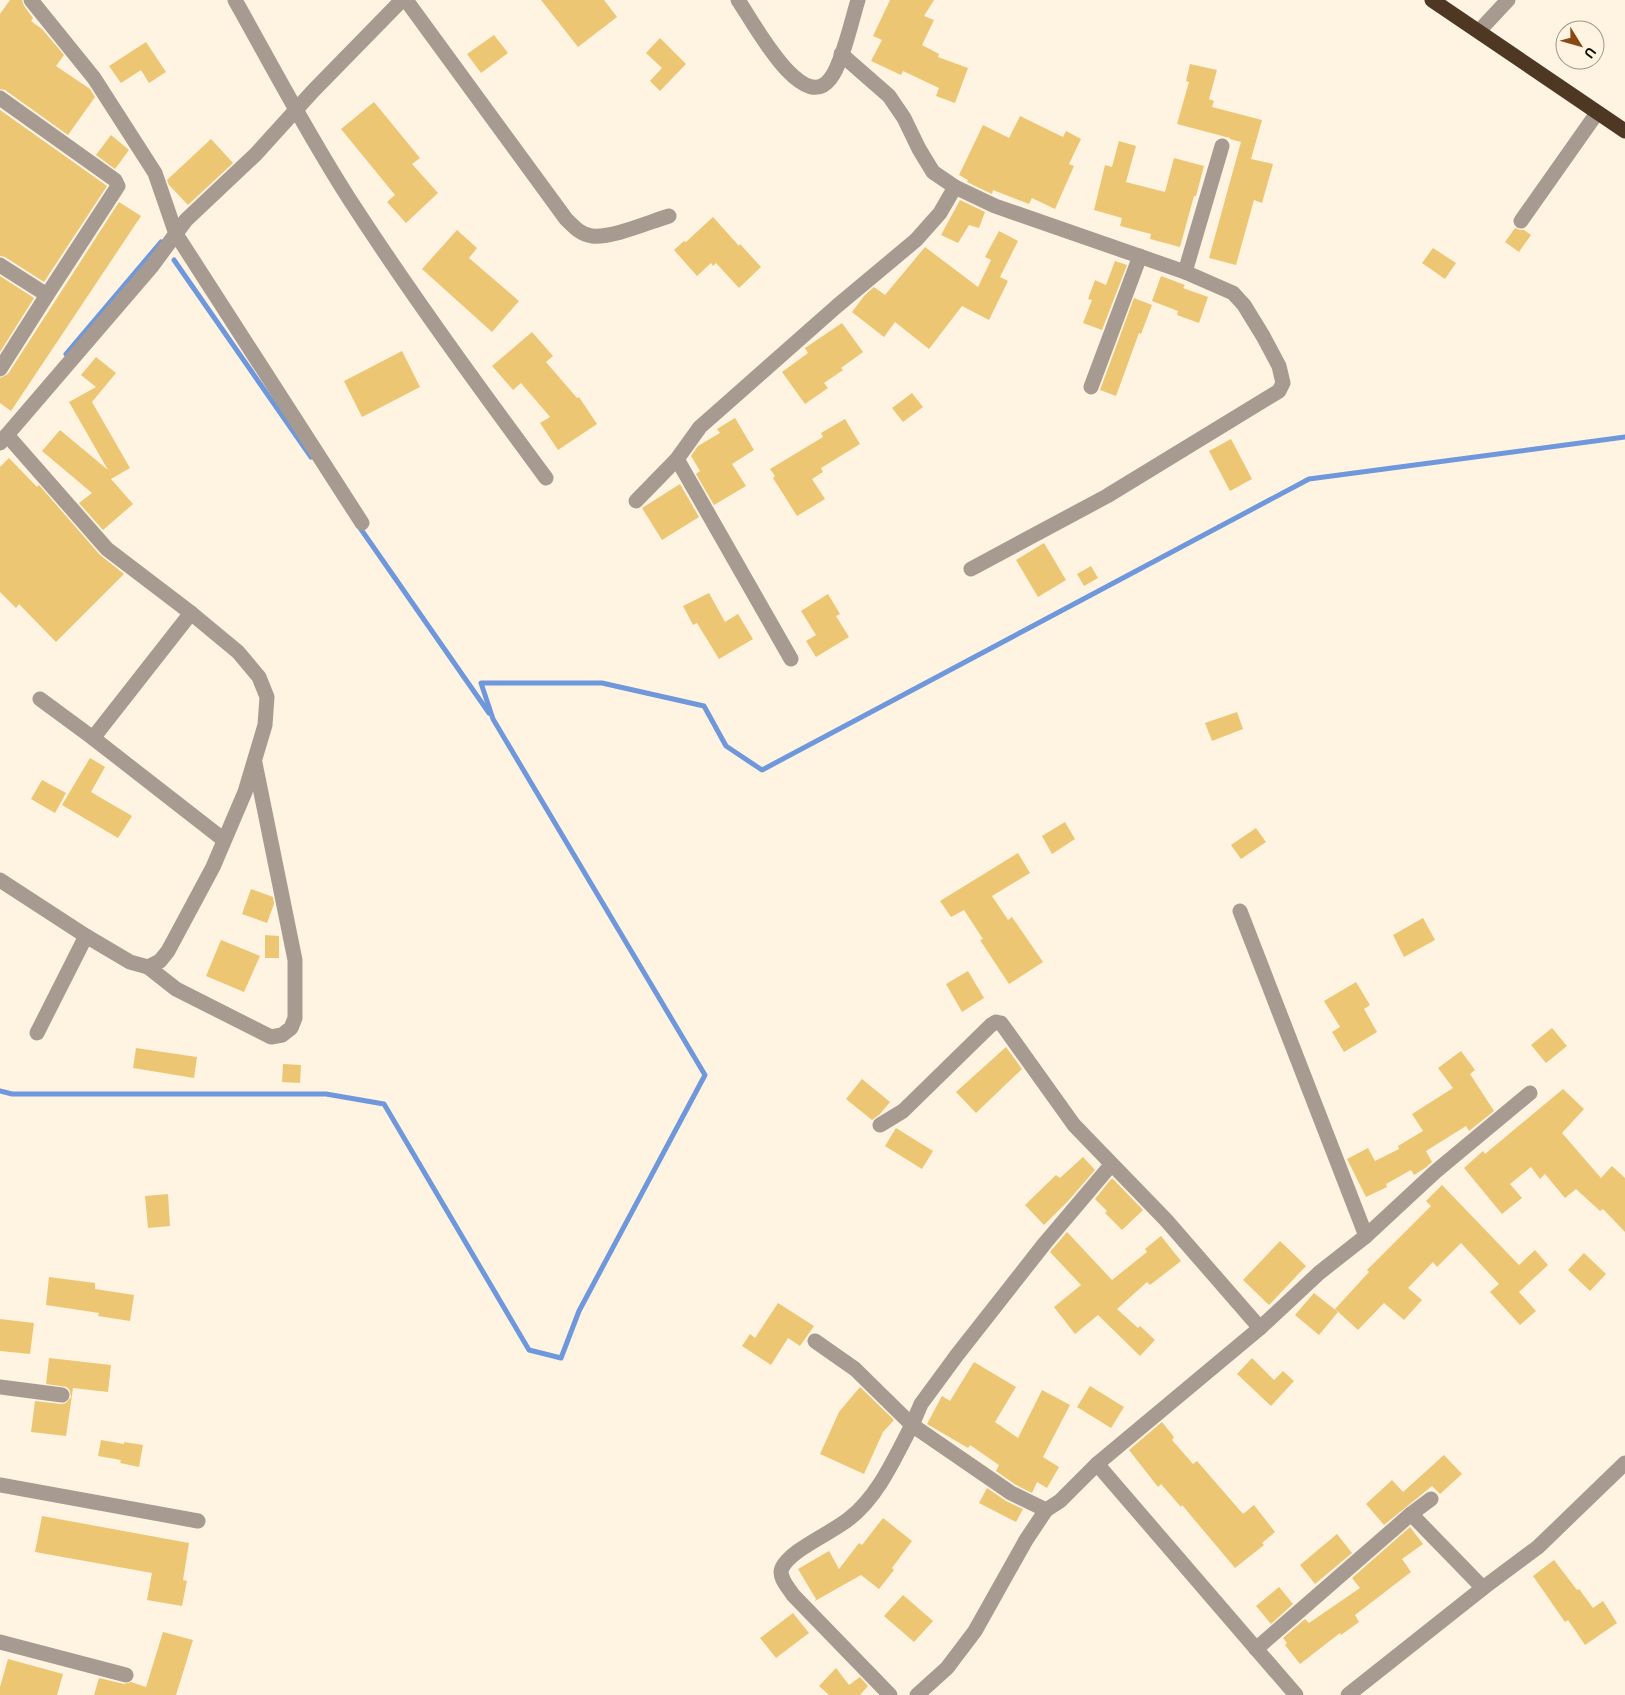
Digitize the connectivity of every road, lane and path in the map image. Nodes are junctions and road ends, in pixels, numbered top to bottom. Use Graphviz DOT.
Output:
graph roads {
  1 [pos="31,0"];
  2 [pos="235,0"];
  3 [pos="404,0"];
  4 [pos="738,0"];
  5 [pos="858,0"];
  6 [pos="1432,0"];
  7 [pos="1508,0"];
  8 [pos="1479,31"];
  9 [pos="841,54"];
  10 [pos="0,98"];
  11 [pos="296,110"];
  12 [pos="1597,113"];
  13 [pos="1625,131"];
  14 [pos="1222,146"];
  15 [pos="955,186"];
  16 [pos="669,216"];
  17 [pos="1521,221"];
  18 [pos="176,234"];
  19 [pos="1140,256"];
  20 [pos="0,265"];
  21 [pos="1185,272"];
  22 [pos="47,295"];
  23 [pos="0,369"];
  24 [pos="1091,387"];
  25 [pos="4,439"];
  26 [pos="677,458"];
  27 [pos="546,478"];
  28 [pos="636,501"];
  29 [pos="362,523"];
  30 [pos="971,569"];
  31 [pos="191,613"];
  32 [pos="791,659"];
  33 [pos="40,699"];
  34 [pos="94,738"];
  35 [pos="254,762"];
  36 [pos="224,840"];
  37 [pos="0,880"];
  38 [pos="1240,911"];
  39 [pos="86,936"];
  40 [pos="148,967"];
  41 [pos="37,1033"];
  42 [pos="1530,1093"];
  43 [pos="880,1125"];
  44 [pos="1111,1165"];
  45 [pos="1366,1236"];
  46 [pos="1260,1328"];
  47 [pos="815,1341"];
  48 [pos="0,1387"];
  49 [pos="62,1396"];
  50 [pos="912,1425"];
  51 [pos="1625,1463"];
  52 [pos="1097,1464"];
  53 [pos="0,1485"];
  54 [pos="1431,1499"];
  55 [pos="1046,1510"];
  56 [pos="1412,1514"];
  57 [pos="198,1521"];
  58 [pos="1483,1588"];
  59 [pos="0,1642"];
  60 [pos="1256,1649"];
  61 [pos="126,1675"];
  62 [pos="890,1695"];
  63 [pos="917,1695"];
  64 [pos="1296,1695"];
  65 [pos="1348,1695"];
  1 -- 18 [label="street"];
  2 -- 11 [label="street"];
  3 -- 11 [label="street"];
  3 -- 16 [label="street"];
  4 -- 9 [label="street"];
  5 -- 9 [label="street"];
  6 -- 8 [label="highway"];
  7 -- 8 [label="street"];
  8 -- 12 [label="highway"];
  9 -- 15 [label="street"];
  10 -- 22 [label="street"];
  11 -- 18 [label="street"];
  11 -- 27 [label="street"];
  12 -- 13 [label="highway"];
  12 -- 17 [label="street"];
  14 -- 21 [label="street"];
  15 -- 19 [label="street"];
  15 -- 26 [label="street"];
  18 -- 25 [label="street"];
  18 -- 29 [label="street"];
  19 -- 21 [label="street"];
  19 -- 24 [label="street"];
  20 -- 22 [label="street"];
  21 -- 30 [label="street"];
  22 -- 23 [label="street"];
  25 -- 31 [label="street"];
  26 -- 28 [label="street"];
  26 -- 32 [label="street"];
  31 -- 34 [label="street"];
  31 -- 35 [label="street"];
  33 -- 34 [label="street"];
  34 -- 36 [label="street"];
  35 -- 36 [label="street"];
  35 -- 40 [label="street"];
  36 -- 40 [label="street"];
  37 -- 39 [label="street"];
  38 -- 45 [label="street"];
  39 -- 40 [label="street"];
  39 -- 41 [label="street"];
  42 -- 45 [label="street"];
  43 -- 44 [label="street"];
  44 -- 46 [label="street"];
  44 -- 50 [label="street"];
  45 -- 46 [label="street"];
  46 -- 52 [label="street"];
  47 -- 50 [label="street"];
  48 -- 49 [label="street"];
  50 -- 55 [label="street"];
  50 -- 62 [label="street"];
  51 -- 58 [label="street"];
  52 -- 55 [label="street"];
  52 -- 60 [label="street"];
  53 -- 57 [label="street"];
  54 -- 56 [label="street"];
  55 -- 63 [label="street"];
  56 -- 58 [label="street"];
  56 -- 60 [label="street"];
  58 -- 65 [label="street"];
  59 -- 61 [label="street"];
  60 -- 64 [label="street"];
}
